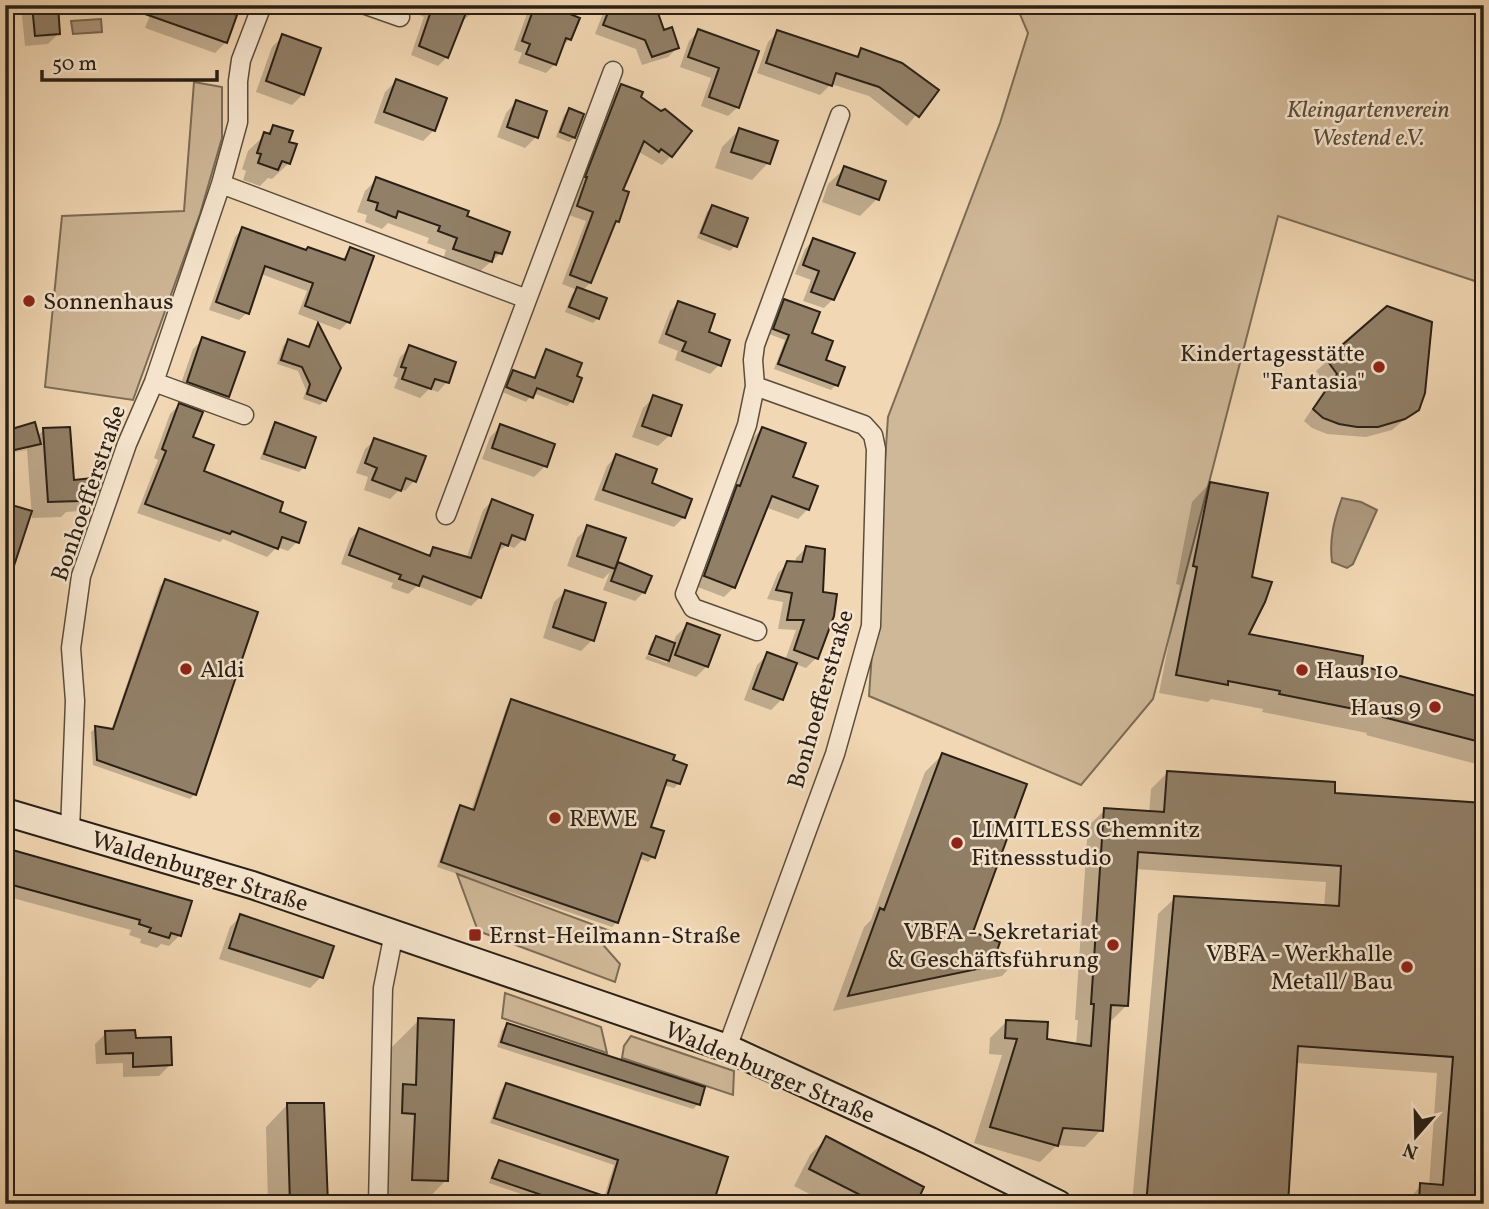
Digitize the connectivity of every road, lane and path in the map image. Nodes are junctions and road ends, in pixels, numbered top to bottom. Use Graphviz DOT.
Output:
graph roads {
  1 [pos="261,5"];
  2 [pos="366,5"];
  3 [pos="400,17"];
  4 [pos="613,71"];
  5 [pos="840,115"];
  6 [pos="221,184"];
  7 [pos="527,299"];
  8 [pos="154,382"];
  9 [pos="755,386"];
  10 [pos="244,415"];
  11 [pos="446,515"];
  12 [pos="757,631"];
  13 [pos="5,812"];
  14 [pos="70,831"];
  15 [pos="394,933"];
  16 [pos="727,1048"];
  17 [pos="378,1204"];
  18 [pos="1058,1204"];
  1 -- 6 [label="street, Bonhoefferstraße"];
  2 -- 3 [label="street"];
  4 -- 7 [label="street"];
  5 -- 9 [label="street"];
  6 -- 7 [label="street"];
  6 -- 8 [label="street, Bonhoefferstraße"];
  7 -- 11 [label="street"];
  8 -- 10 [label="street, Bonhoefferstraße"];
  8 -- 14 [label="street, Bonhoefferstraße"];
  9 -- 12 [label="street"];
  9 -- 16 [label="street, Bonhoefferstraße"];
  13 -- 14 [label="street, Waldenburger Straße"];
  14 -- 15 [label="street, Waldenburger Straße"];
  15 -- 16 [label="street, Waldenburger Straße"];
  15 -- 17 [label="street"];
  16 -- 18 [label="street, Waldenburger Straße"];
}
